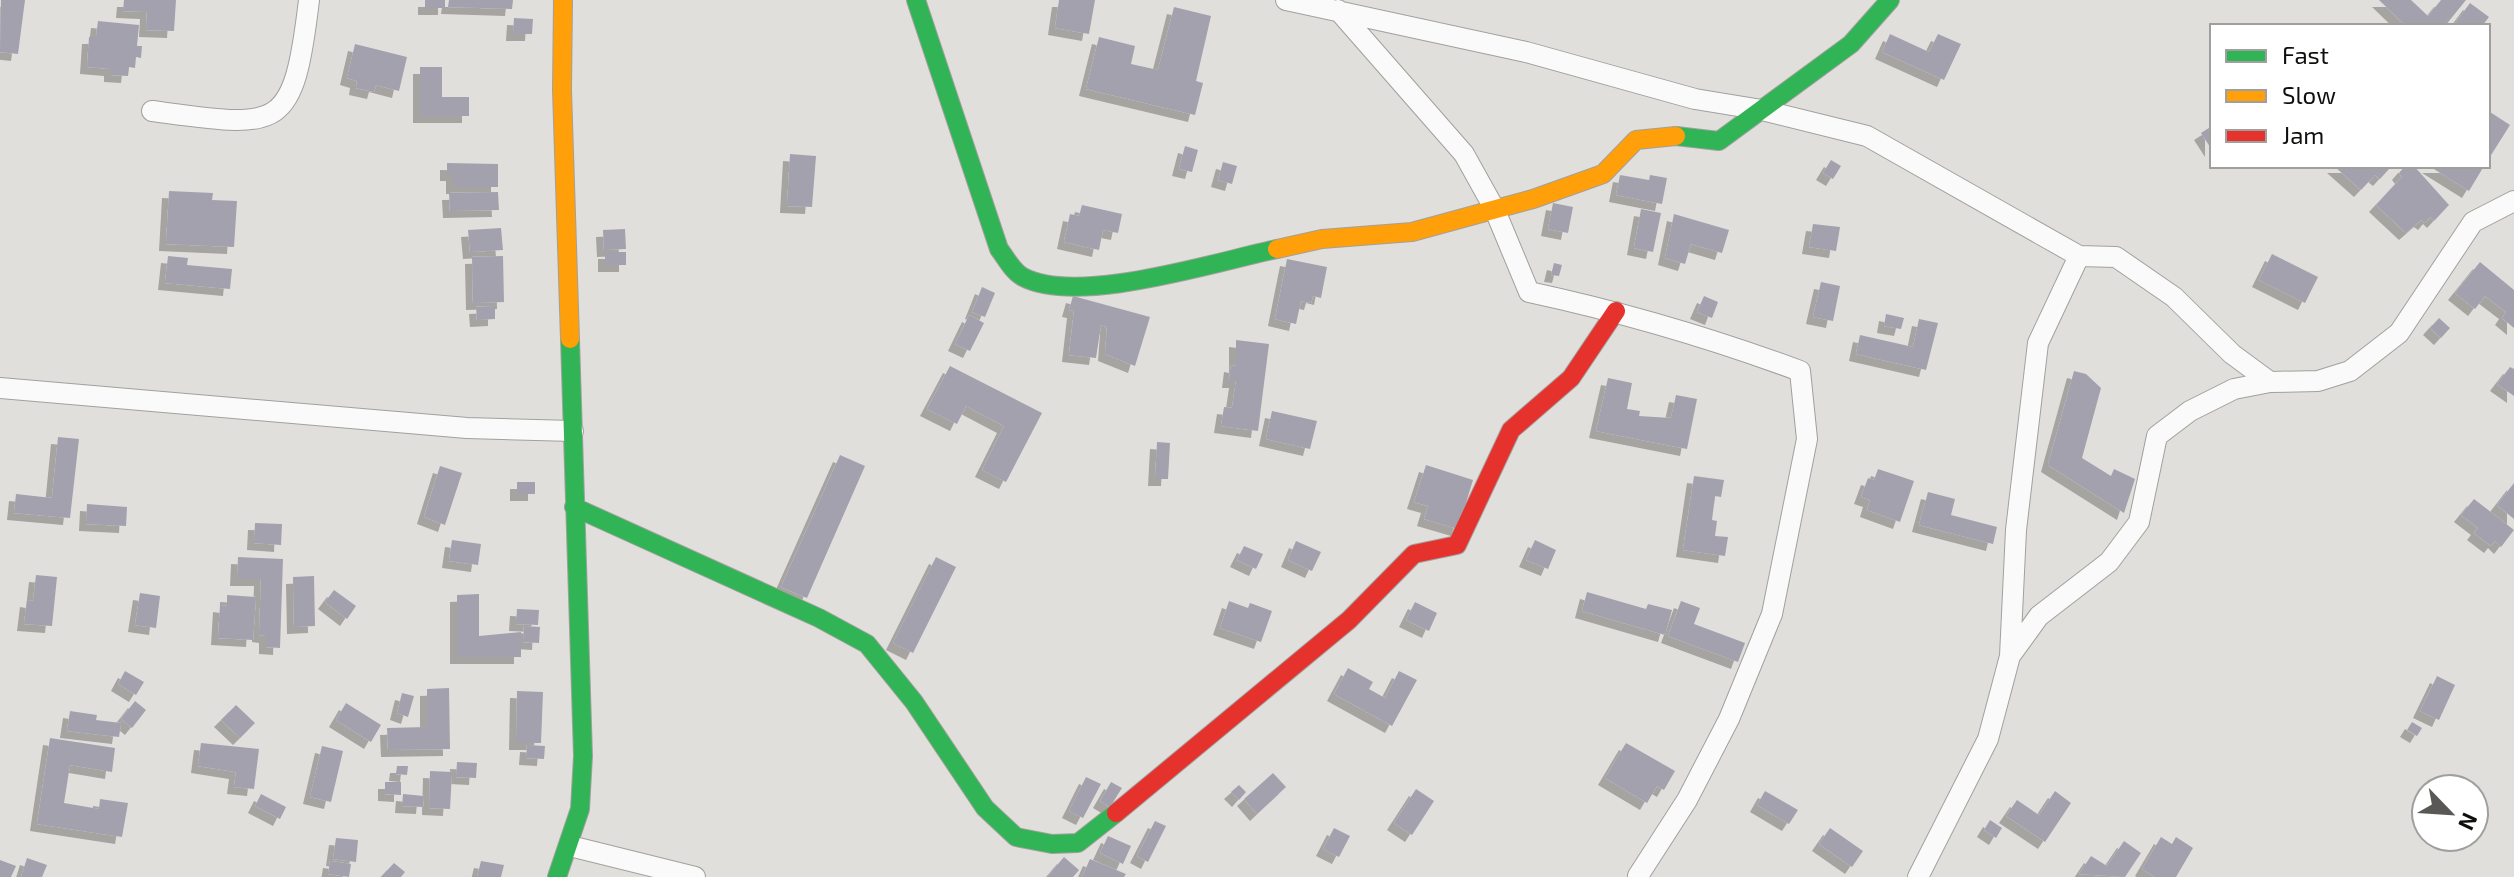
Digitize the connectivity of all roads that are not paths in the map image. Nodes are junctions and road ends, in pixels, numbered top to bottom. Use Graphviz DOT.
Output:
graph roads {
  1 [pos="309,0"];
  2 [pos="563,0"];
  3 [pos="916,0"];
  4 [pos="1286,0"];
  5 [pos="1890,0"];
  6 [pos="1338,10"];
  7 [pos="1762,110"];
  8 [pos="152,111"];
  9 [pos="2514,201"];
  10 [pos="1494,208"];
  11 [pos="2079,256"];
  12 [pos="1616,311"];
  13 [pos="2270,382"];
  14 [pos="0,388"];
  15 [pos="573,431"];
  16 [pos="574,507"];
  17 [pos="2010,656"];
  18 [pos="570,846"];
  19 [pos="1638,876"];
  20 [pos="557,877"];
  21 [pos="695,877"];
  22 [pos="1918,877"];
  1 -- 8 [label="street"];
  2 -- 15 [label="street"];
  3 -- 10 [label="street"];
  4 -- 6 [label="street"];
  5 -- 7 [label="street"];
  6 -- 7 [label="street"];
  6 -- 10 [label="street"];
  7 -- 10 [label="street"];
  7 -- 11 [label="street"];
  9 -- 13 [label="street"];
  10 -- 12 [label="street"];
  11 -- 13 [label="street"];
  11 -- 17 [label="street"];
  12 -- 16 [label="street"];
  12 -- 19 [label="street"];
  13 -- 17 [label="street"];
  14 -- 15 [label="street"];
  15 -- 16 [label="street"];
  16 -- 18 [label="street"];
  17 -- 22 [label="street"];
  18 -- 20 [label="street"];
  18 -- 21 [label="street"];
}
